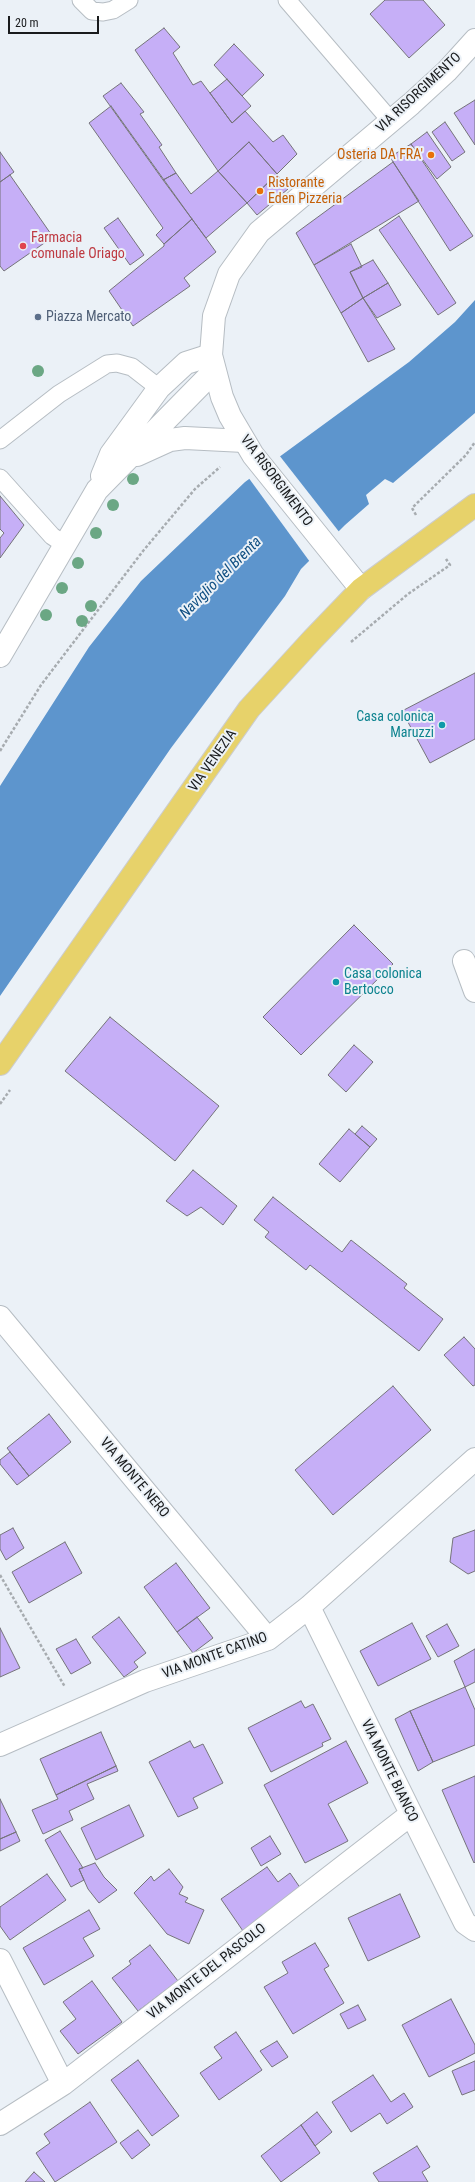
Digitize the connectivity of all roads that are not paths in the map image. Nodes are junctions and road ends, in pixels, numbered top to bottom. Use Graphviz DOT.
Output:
graph roads {
  1 [pos="81,0"];
  2 [pos="129,0"];
  3 [pos="287,0"];
  4 [pos="475,40"];
  5 [pos="391,120"];
  6 [pos="212,363"];
  7 [pos="159,388"];
  8 [pos="3,432"];
  9 [pos="248,448"];
  10 [pos="0,478"];
  11 [pos="97,490"];
  12 [pos="475,505"];
  13 [pos="64,544"];
  14 [pos="361,589"];
  15 [pos="0,656"];
  16 [pos="464,961"];
  17 [pos="475,991"];
  18 [pos="0,1064"];
  19 [pos="0,1317"];
  20 [pos="475,1459"];
  21 [pos="309,1607"];
  22 [pos="268,1638"];
  23 [pos="0,1745"];
  24 [pos="410,1815"];
  25 [pos="475,1930"];
  26 [pos="0,1960"];
  27 [pos="63,2084"];
  28 [pos="0,2124"];
  1 -- 2 [label="lane"];
  3 -- 5 [label="lane"];
  4 -- 5 [label="street, VIA RISORGIMENTO"];
  5 -- 6 [label="street, VIA RISORGIMENTO"];
  6 -- 7 [label="street"];
  6 -- 9 [label="street, VIA RISORGIMENTO"];
  6 -- 11 [label="street"];
  7 -- 8 [label="lane"];
  7 -- 11 [label="street"];
  9 -- 11 [label="street"];
  9 -- 14 [label="street, VIA RISORGIMENTO"];
  10 -- 13 [label="lane"];
  11 -- 13 [label="street"];
  12 -- 14 [label="main road, VIA VENEZIA"];
  13 -- 15 [label="street"];
  14 -- 18 [label="main road, VIA VENEZIA"];
  16 -- 17 [label="street"];
  19 -- 22 [label="street, VIA MONTE NERO"];
  20 -- 21 [label="street, VIA MONTE CATINO"];
  21 -- 22 [label="street, VIA MONTE CATINO"];
  21 -- 24 [label="street, VIA MONTE BIANCO"];
  22 -- 23 [label="street, VIA MONTE CATINO"];
  24 -- 25 [label="street, VIA MONTE BIANCO"];
  24 -- 27 [label="street, VIA MONTE DEL PASCOLO"];
  26 -- 27 [label="street"];
  27 -- 28 [label="street, VIA MONTE DEL PASCOLO"];
}
